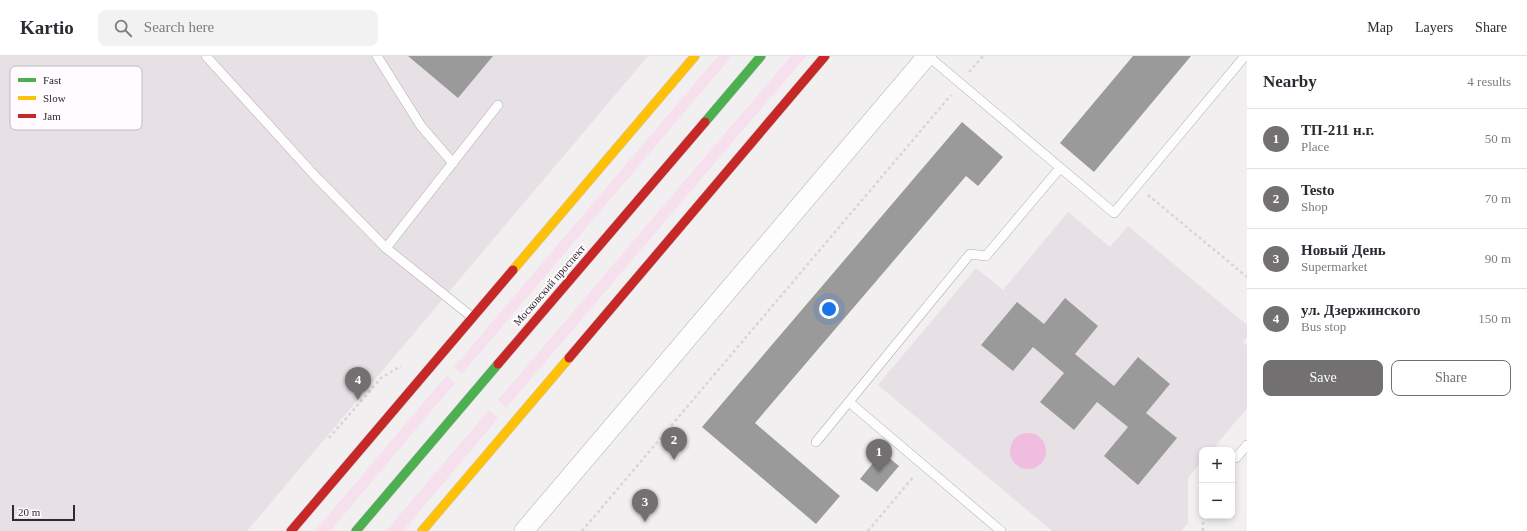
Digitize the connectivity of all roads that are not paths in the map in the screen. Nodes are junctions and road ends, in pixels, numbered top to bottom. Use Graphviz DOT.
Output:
graph roads {
  1 [pos="206,56"];
  2 [pos="377,56"];
  3 [pos="695,56"];
  4 [pos="761,56"];
  5 [pos="825,56"];
  6 [pos="927,56"];
  7 [pos="1245,56"];
  8 [pos="498,105"];
  9 [pos="453,164"];
  10 [pos="1060,168"];
  11 [pos="386,248"];
  12 [pos="472,317"];
  13 [pos="849,402"];
  14 [pos="816,442"];
  15 [pos="1247,445"];
  16 [pos="1236,458"];
  17 [pos="291,531"];
  18 [pos="356,531"];
  19 [pos="422,531"];
  20 [pos="524,531"];
  21 [pos="1001,531"];
  1 -- 11 [label="lane"];
  2 -- 9 [label="lane"];
  3 -- 12 [label="main road"];
  4 -- 18 [label="main road, Московский проспект"];
  5 -- 19 [label="main road"];
  6 -- 10 [label="lane"];
  6 -- 20 [label="street"];
  7 -- 10 [label="lane"];
  8 -- 9 [label="lane"];
  9 -- 11 [label="lane"];
  10 -- 13 [label="lane"];
  11 -- 12 [label="lane"];
  12 -- 17 [label="main road"];
  13 -- 14 [label="lane"];
  13 -- 21 [label="lane"];
  15 -- 16 [label="lane"];
}
